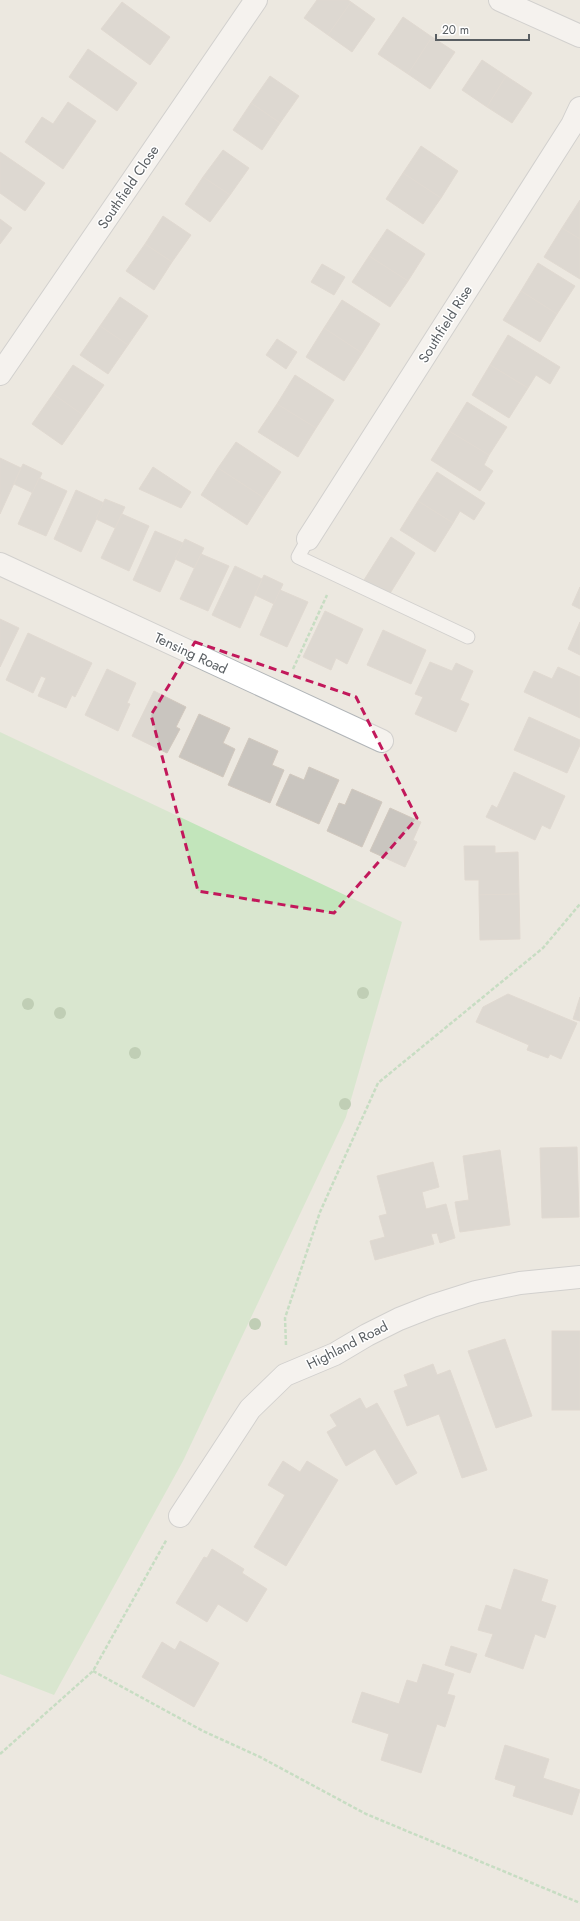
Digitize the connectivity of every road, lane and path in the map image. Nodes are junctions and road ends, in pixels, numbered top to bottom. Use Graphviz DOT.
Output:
graph roads {
  1 [pos="256,0"];
  2 [pos="500,0"];
  3 [pos="580,36"];
  4 [pos="580,108"];
  5 [pos="0,374"];
  6 [pos="308,539"];
  7 [pos="0,564"];
  8 [pos="337,575"];
  9 [pos="468,637"];
  10 [pos="281,695"];
  11 [pos="382,741"];
  12 [pos="580,904"];
  13 [pos="580,1277"];
  14 [pos="285,1375"];
  15 [pos="180,1516"];
  16 [pos="93,1671"];
  17 [pos="0,1754"];
  18 [pos="580,1903"];
  1 -- 5 [label="street, Southfield Close"];
  2 -- 3 [label="street"];
  4 -- 6 [label="street, Southfield Rise"];
  6 -- 8 [label="lane"];
  7 -- 10 [label="street, Tensing Road"];
  8 -- 9 [label="lane"];
  8 -- 10 [label="path"];
  10 -- 11 [label="street, Tensing Road"];
  12 -- 14 [label="path"];
  13 -- 14 [label="street, Highland Road"];
  14 -- 15 [label="street, Highland Road"];
  15 -- 16 [label="path"];
  16 -- 17 [label="path"];
  16 -- 18 [label="path"];
}
